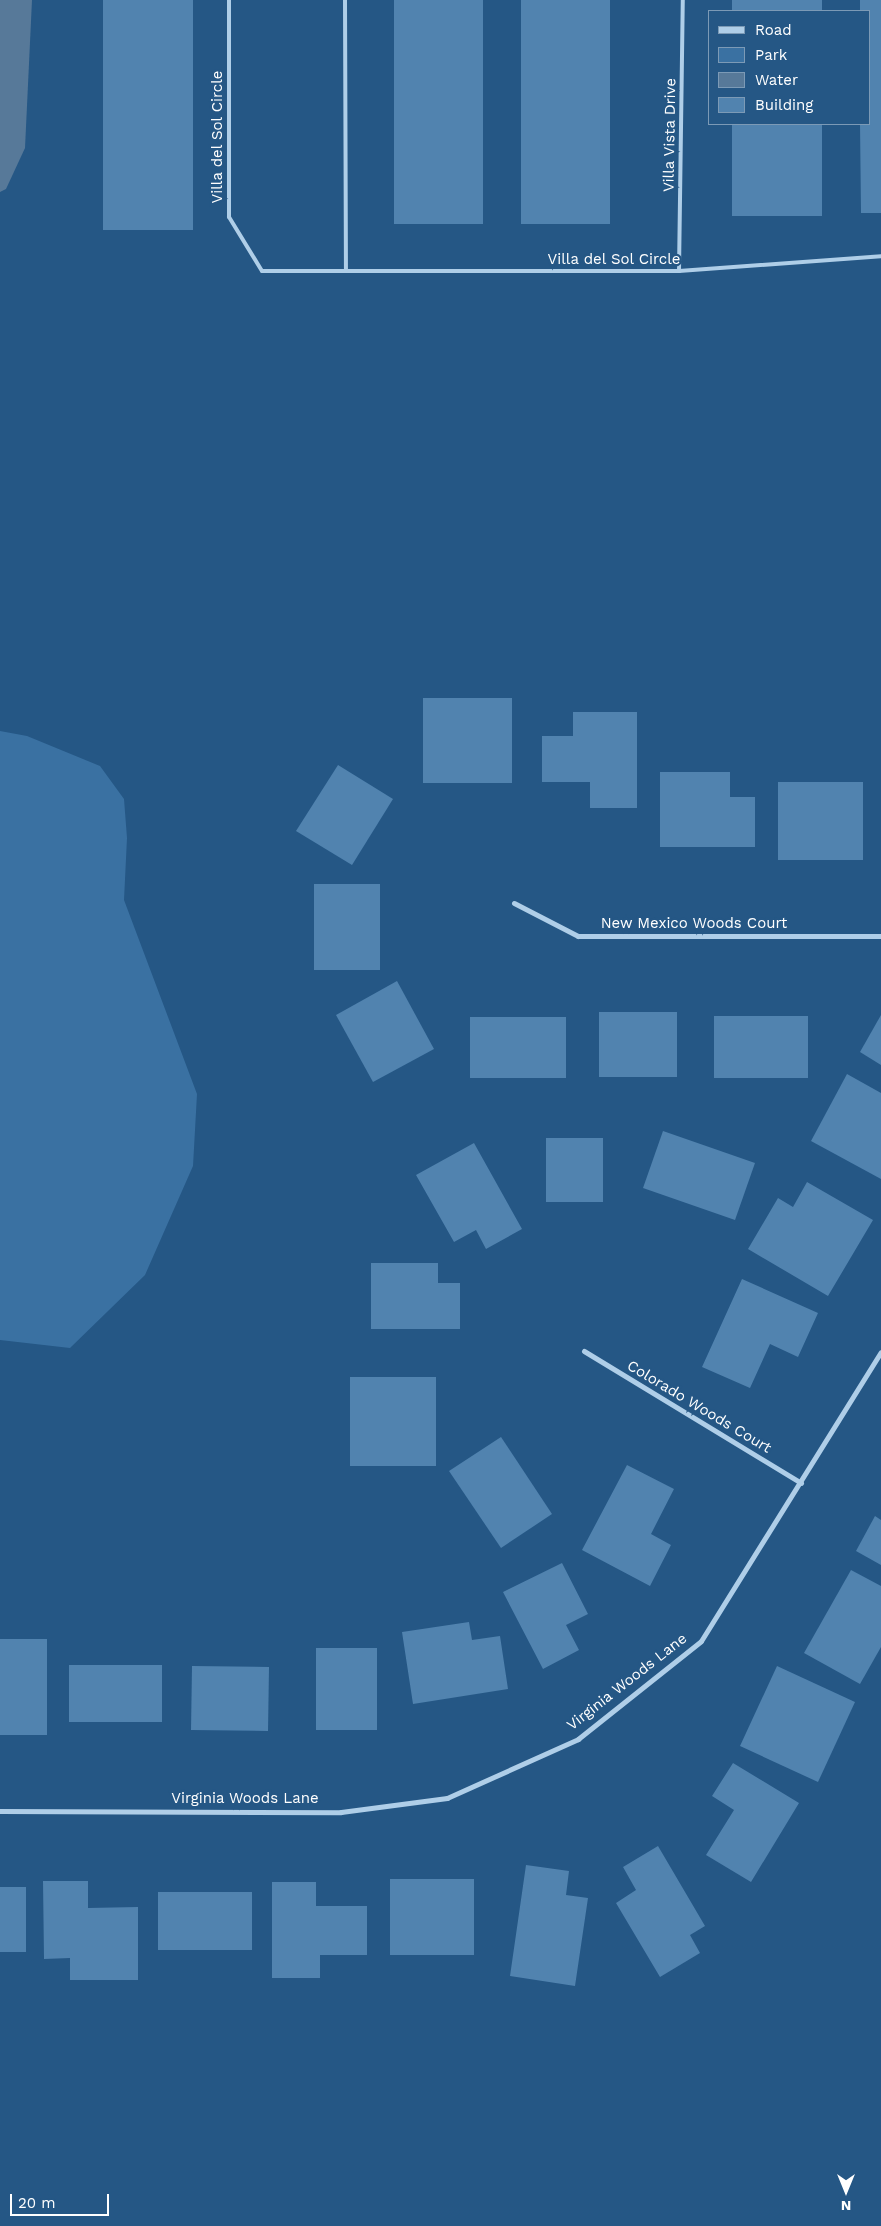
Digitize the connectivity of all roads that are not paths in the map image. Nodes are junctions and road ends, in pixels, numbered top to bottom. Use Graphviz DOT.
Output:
graph roads {
  1 [pos="229,0"];
  2 [pos="345,0"];
  3 [pos="684,0"];
  4 [pos="881,256"];
  5 [pos="346,271"];
  6 [pos="680,271"];
  7 [pos="514,903"];
  8 [pos="881,936"];
  9 [pos="584,1351"];
  10 [pos="881,1352"];
  11 [pos="801,1483"];
  12 [pos="0,1811"];
  1 -- 5 [label="lane, Villa del Sol Circle"];
  2 -- 5 [label="lane"];
  3 -- 6 [label="lane, Villa Vista Drive"];
  4 -- 6 [label="lane, Villa del Sol Circle"];
  5 -- 6 [label="lane, Villa del Sol Circle"];
  7 -- 8 [label="street, New Mexico Woods Court"];
  9 -- 11 [label="street, Colorado Woods Court"];
  10 -- 11 [label="street, Virginia Woods Lane"];
  11 -- 12 [label="street, Virginia Woods Lane"];
}
